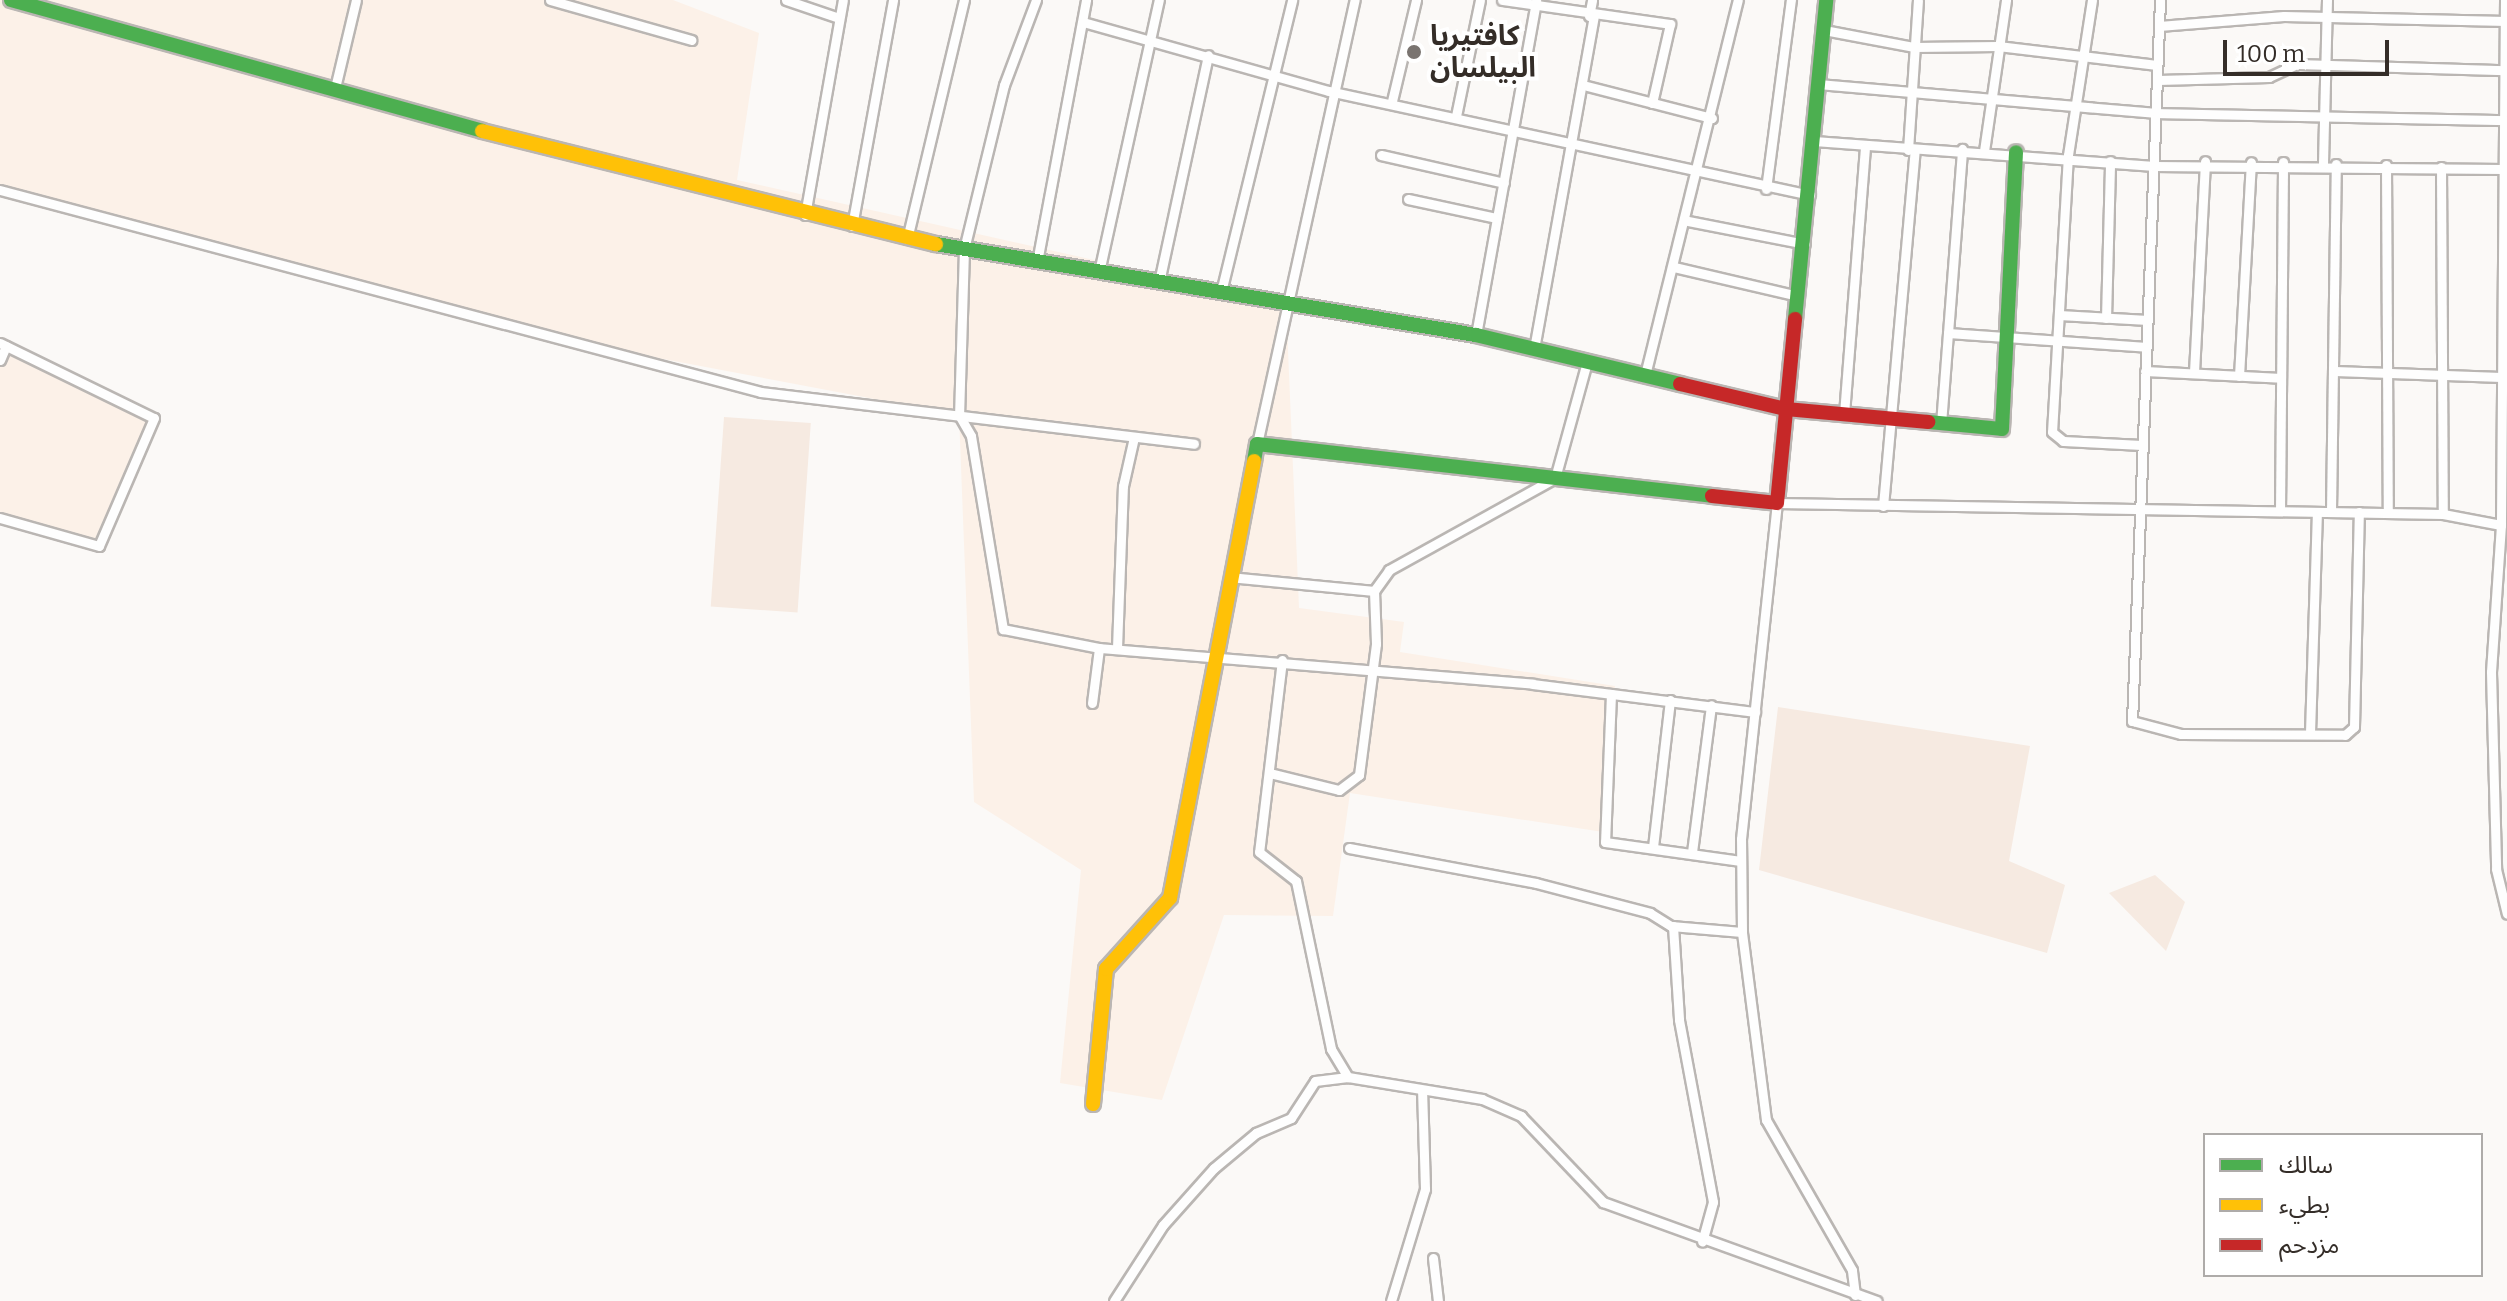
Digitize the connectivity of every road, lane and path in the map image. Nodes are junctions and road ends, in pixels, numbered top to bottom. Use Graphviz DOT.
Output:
graph roads {
  1 [pos="356,0"];
  2 [pos="550,0"];
  3 [pos="598,0"];
  4 [pos="786,0"];
  5 [pos="843,0"];
  6 [pos="893,0"];
  7 [pos="964,0"];
  8 [pos="1036,0"];
  9 [pos="1086,0"];
  10 [pos="1159,0"];
  11 [pos="1292,0"];
  12 [pos="1355,0"];
  13 [pos="1416,0"];
  14 [pos="1480,0"];
  15 [pos="1502,0"];
  16 [pos="1592,0"];
  17 [pos="1738,0"];
  18 [pos="1791,0"];
  19 [pos="1826,0"];
  20 [pos="1918,0"];
  21 [pos="2006,0"];
  22 [pos="2092,0"];
  23 [pos="2160,0"];
  24 [pos="2327,0"];
  25 [pos="2505,0"];
  26 [pos="18,1"];
  27 [pos="1536,3"];
  28 [pos="595,12"];
  29 [pos="2327,16"];
  30 [pos="1592,17"];
  31 [pos="839,18"];
  32 [pos="2506,21"];
  33 [pos="1083,22"];
  34 [pos="2159,26"];
  35 [pos="1824,30"];
  36 [pos="2507,34"];
  37 [pos="691,40"];
  38 [pos="1150,40"];
  39 [pos="1998,46"];
  40 [pos="1914,47"];
  41 [pos="2084,54"];
  42 [pos="1208,55"];
  43 [pos="2157,65"];
  44 [pos="2326,66"];
  45 [pos="2505,70"];
  46 [pos="1270,71"];
  47 [pos="2158,80"];
  48 [pos="1818,84"];
  49 [pos="1587,86"];
  50 [pos="2507,86"];
  51 [pos="335,88"];
  52 [pos="1329,91"];
  53 [pos="1912,92"];
  54 [pos="1994,95"];
  55 [pos="1392,101"];
  56 [pos="1652,103"];
  57 [pos="2076,103"];
  58 [pos="2157,113"];
  59 [pos="1456,116"];
  60 [pos="2325,116"];
  61 [pos="1712,118"];
  62 [pos="2504,120"];
  63 [pos="1514,129"];
  64 [pos="1814,141"];
  65 [pos="2505,141"];
  66 [pos="1575,143"];
  67 [pos="1865,147"];
  68 [pos="1962,149"];
  69 [pos="1912,150"];
  70 [pos="1984,151"];
  71 [pos="2016,152"];
  72 [pos="1381,155"];
  73 [pos="2068,155"];
  74 [pos="2110,161"];
  75 [pos="2205,161"];
  76 [pos="2251,162"];
  77 [pos="2283,162"];
  78 [pos="2323,163"];
  79 [pos="2336,164"];
  80 [pos="2386,165"];
  81 [pos="2154,166"];
  82 [pos="2441,167"];
  83 [pos="2503,169"];
  84 [pos="1698,175"];
  85 [pos="1504,183"];
  86 [pos="1766,189"];
  87 [pos="0,190"];
  88 [pos="2505,190"];
  89 [pos="1810,195"];
  90 [pos="1408,199"];
  91 [pos="805,215"];
  92 [pos="1497,218"];
  93 [pos="1688,221"];
  94 [pos="852,226"];
  95 [pos="907,239"];
  96 [pos="1805,244"];
  97 [pos="2505,244"];
  98 [pos="964,249"];
  99 [pos="1037,262"];
  100 [pos="1674,267"];
  101 [pos="1099,272"];
  102 [pos="1159,282"];
  103 [pos="1221,292"];
  104 [pos="1800,296"];
  105 [pos="1286,303"];
  106 [pos="2059,315"];
  107 [pos="2106,318"];
  108 [pos="2148,320"];
  109 [pos="1948,333"];
  110 [pos="1476,335"];
  111 [pos="2009,338"];
  112 [pos="2058,341"];
  113 [pos="3,344"];
  114 [pos="2147,347"];
  115 [pos="1534,349"];
  116 [pos="0,360"];
  117 [pos="1587,362"];
  118 [pos="2145,371"];
  119 [pos="2335,371"];
  120 [pos="2194,372"];
  121 [pos="2388,374"];
  122 [pos="1645,375"];
  123 [pos="2440,375"];
  124 [pos="2239,376"];
  125 [pos="2501,377"];
  126 [pos="2281,378"];
  127 [pos="1786,409"];
  128 [pos="1844,414"];
  129 [pos="959,415"];
  130 [pos="1893,419"];
  131 [pos="1941,424"];
  132 [pos="1134,437"];
  133 [pos="1194,444"];
  134 [pos="1257,444"];
  135 [pos="2142,445"];
  136 [pos="1555,478"];
  137 [pos="1777,503"];
  138 [pos="1883,506"];
  139 [pos="2137,507"];
  140 [pos="2280,511"];
  141 [pos="2331,511"];
  142 [pos="2359,512"];
  143 [pos="2388,513"];
  144 [pos="2317,514"];
  145 [pos="2443,514"];
  146 [pos="0,518"];
  147 [pos="2501,525"];
  148 [pos="1229,577"];
  149 [pos="1374,591"];
  150 [pos="1099,648"];
  151 [pos="1117,648"];
  152 [pos="1212,658"];
  153 [pos="1282,660"];
  154 [pos="1372,673"];
  155 [pos="1611,694"];
  156 [pos="1670,700"];
  157 [pos="1092,703"];
  158 [pos="1711,705"];
  159 [pos="1755,712"];
  160 [pos="2310,733"];
  161 [pos="1270,773"];
  162 [pos="1653,847"];
  163 [pos="1349,848"];
  164 [pos="1692,852"];
  165 [pos="1741,861"];
  166 [pos="2507,914"];
  167 [pos="1673,926"];
  168 [pos="1742,932"];
  169 [pos="1348,1077"];
  170 [pos="1422,1090"];
  171 [pos="1093,1104"];
  172 [pos="1702,1242"];
  173 [pos="1433,1258"];
  174 [pos="1855,1295"];
  175 [pos="1114,1301"];
  176 [pos="1391,1301"];
  177 [pos="1438,1301"];
  178 [pos="1877,1301"];
  1 -- 51 [label="street"];
  2 -- 28 [label="street"];
  3 -- 28 [label="street"];
  4 -- 31 [label="street"];
  5 -- 31 [label="street"];
  6 -- 94 [label="street"];
  7 -- 95 [label="street"];
  8 -- 98 [label="street"];
  9 -- 33 [label="street"];
  10 -- 38 [label="street"];
  11 -- 46 [label="street"];
  12 -- 52 [label="street"];
  13 -- 55 [label="street"];
  14 -- 59 [label="street"];
  15 -- 27 [label="street"];
  16 -- 30 [label="street"];
  17 -- 61 [label="street"];
  18 -- 86 [label="street"];
  19 -- 35 [label="street"];
  20 -- 40 [label="street"];
  21 -- 39 [label="street"];
  22 -- 41 [label="street"];
  23 -- 34 [label="street"];
  24 -- 29 [label="street"];
  25 -- 32 [label="street"];
  26 -- 51 [label="street"];
  27 -- 30 [label="street"];
  27 -- 63 [label="street"];
  28 -- 37 [label="street"];
  29 -- 32 [label="street"];
  29 -- 34 [label="street"];
  29 -- 44 [label="street"];
  30 -- 49 [label="street"];
  30 -- 56 [label="street"];
  31 -- 91 [label="street"];
  32 -- 36 [label="street"];
  33 -- 38 [label="street"];
  33 -- 99 [label="street"];
  34 -- 43 [label="street"];
  35 -- 40 [label="street"];
  35 -- 48 [label="street"];
  36 -- 45 [label="street"];
  38 -- 42 [label="street"];
  38 -- 101 [label="street"];
  39 -- 40 [label="street"];
  39 -- 41 [label="street"];
  39 -- 54 [label="street"];
  40 -- 53 [label="street"];
  41 -- 43 [label="street"];
  41 -- 57 [label="street"];
  42 -- 46 [label="street"];
  42 -- 102 [label="street"];
  43 -- 47 [label="street"];
  44 -- 45 [label="street"];
  44 -- 47 [label="street"];
  44 -- 60 [label="street"];
  45 -- 50 [label="street"];
  46 -- 52 [label="street"];
  46 -- 103 [label="street"];
  47 -- 58 [label="street"];
  48 -- 53 [label="street"];
  48 -- 64 [label="street"];
  49 -- 56 [label="street"];
  49 -- 66 [label="street"];
  50 -- 62 [label="street"];
  51 -- 91 [label="street"];
  52 -- 55 [label="street"];
  52 -- 105 [label="street"];
  53 -- 54 [label="street"];
  53 -- 69 [label="street"];
  54 -- 57 [label="street"];
  54 -- 70 [label="street"];
  55 -- 59 [label="street"];
  56 -- 61 [label="street"];
  57 -- 58 [label="street"];
  57 -- 73 [label="street"];
  58 -- 60 [label="street"];
  58 -- 81 [label="street"];
  59 -- 63 [label="street"];
  60 -- 62 [label="street"];
  60 -- 78 [label="street"];
  61 -- 84 [label="street"];
  62 -- 65 [label="street"];
  63 -- 66 [label="street"];
  63 -- 85 [label="street"];
  64 -- 67 [label="street"];
  64 -- 89 [label="street"];
  65 -- 83 [label="street"];
  66 -- 84 [label="street"];
  66 -- 115 [label="street"];
  67 -- 69 [label="street"];
  67 -- 128 [label="street"];
  68 -- 69 [label="street"];
  68 -- 70 [label="street"];
  68 -- 109 [label="street"];
  69 -- 130 [label="street"];
  70 -- 71 [label="street"];
  71 -- 73 [label="street"];
  71 -- 111 [label="street"];
  72 -- 85 [label="street"];
  73 -- 74 [label="street"];
  73 -- 106 [label="street"];
  74 -- 81 [label="street"];
  74 -- 107 [label="street"];
  75 -- 76 [label="street"];
  75 -- 81 [label="street"];
  75 -- 120 [label="street"];
  76 -- 77 [label="street"];
  76 -- 124 [label="street"];
  77 -- 78 [label="street"];
  77 -- 126 [label="street"];
  78 -- 79 [label="street"];
  79 -- 80 [label="street"];
  79 -- 119 [label="street"];
  80 -- 82 [label="street"];
  80 -- 121 [label="street"];
  81 -- 108 [label="street"];
  82 -- 83 [label="street"];
  82 -- 123 [label="street"];
  83 -- 88 [label="street"];
  84 -- 86 [label="street"];
  84 -- 93 [label="street"];
  85 -- 92 [label="street"];
  86 -- 89 [label="street"];
  87 -- 129 [label="street"];
  88 -- 97 [label="street"];
  89 -- 96 [label="street"];
  90 -- 92 [label="street"];
  91 -- 94 [label="street"];
  92 -- 110 [label="street"];
  93 -- 96 [label="street"];
  93 -- 100 [label="street"];
  94 -- 95 [label="street"];
  95 -- 98 [label="street"];
  96 -- 104 [label="street"];
  97 -- 125 [label="street"];
  98 -- 99 [label="street"];
  98 -- 129 [label="street"];
  99 -- 101 [label="street"];
  100 -- 104 [label="street"];
  100 -- 122 [label="street"];
  101 -- 102 [label="street"];
  102 -- 103 [label="street"];
  103 -- 105 [label="street"];
  104 -- 127 [label="street"];
  105 -- 110 [label="street"];
  105 -- 134 [label="street"];
  106 -- 107 [label="street"];
  106 -- 112 [label="street"];
  107 -- 108 [label="street"];
  108 -- 114 [label="street"];
  109 -- 111 [label="street"];
  109 -- 131 [label="street"];
  110 -- 115 [label="street"];
  111 -- 112 [label="street"];
  111 -- 131 [label="street"];
  112 -- 114 [label="street"];
  112 -- 135 [label="street"];
  113 -- 116 [label="street"];
  113 -- 146 [label="street"];
  114 -- 118 [label="street"];
  115 -- 117 [label="street"];
  117 -- 122 [label="street"];
  117 -- 136 [label="street"];
  118 -- 120 [label="street"];
  118 -- 135 [label="street"];
  119 -- 121 [label="street"];
  119 -- 141 [label="street"];
  120 -- 124 [label="street"];
  121 -- 123 [label="street"];
  121 -- 143 [label="street"];
  122 -- 127 [label="street"];
  123 -- 125 [label="street"];
  123 -- 145 [label="street"];
  124 -- 126 [label="street"];
  125 -- 147 [label="street"];
  126 -- 140 [label="street"];
  127 -- 128 [label="street"];
  127 -- 137 [label="street"];
  128 -- 130 [label="street"];
  129 -- 132 [label="street"];
  129 -- 150 [label="street"];
  130 -- 131 [label="street"];
  130 -- 138 [label="street"];
  132 -- 133 [label="street"];
  132 -- 151 [label="street"];
  134 -- 136 [label="street"];
  134 -- 148 [label="street"];
  135 -- 139 [label="street"];
  136 -- 137 [label="street"];
  136 -- 149 [label="street"];
  137 -- 138 [label="street"];
  137 -- 159 [label="street"];
  138 -- 139 [label="street"];
  139 -- 140 [label="street"];
  139 -- 160 [label="street"];
  140 -- 144 [label="street"];
  141 -- 142 [label="street"];
  141 -- 144 [label="street"];
  142 -- 143 [label="street"];
  142 -- 160 [label="street"];
  143 -- 145 [label="street"];
  144 -- 160 [label="street"];
  145 -- 147 [label="street"];
  147 -- 166 [label="street"];
  148 -- 149 [label="street"];
  148 -- 152 [label="street"];
  149 -- 154 [label="street"];
  150 -- 151 [label="street"];
  150 -- 157 [label="street"];
  151 -- 152 [label="street"];
  152 -- 153 [label="street"];
  152 -- 171 [label="street"];
  153 -- 154 [label="street"];
  153 -- 161 [label="street"];
  154 -- 155 [label="street"];
  154 -- 161 [label="street"];
  155 -- 156 [label="street"];
  155 -- 162 [label="street"];
  156 -- 158 [label="street"];
  156 -- 162 [label="street"];
  158 -- 159 [label="street"];
  158 -- 164 [label="street"];
  159 -- 165 [label="street"];
  161 -- 169 [label="street"];
  162 -- 164 [label="street"];
  163 -- 167 [label="street"];
  164 -- 165 [label="street"];
  165 -- 168 [label="street"];
  167 -- 168 [label="street"];
  167 -- 172 [label="street"];
  168 -- 174 [label="street"];
  169 -- 170 [label="street"];
  169 -- 175 [label="street"];
  170 -- 172 [label="street"];
  170 -- 176 [label="street"];
  172 -- 174 [label="street"];
  173 -- 177 [label="street"];
  174 -- 178 [label="street"];
}
